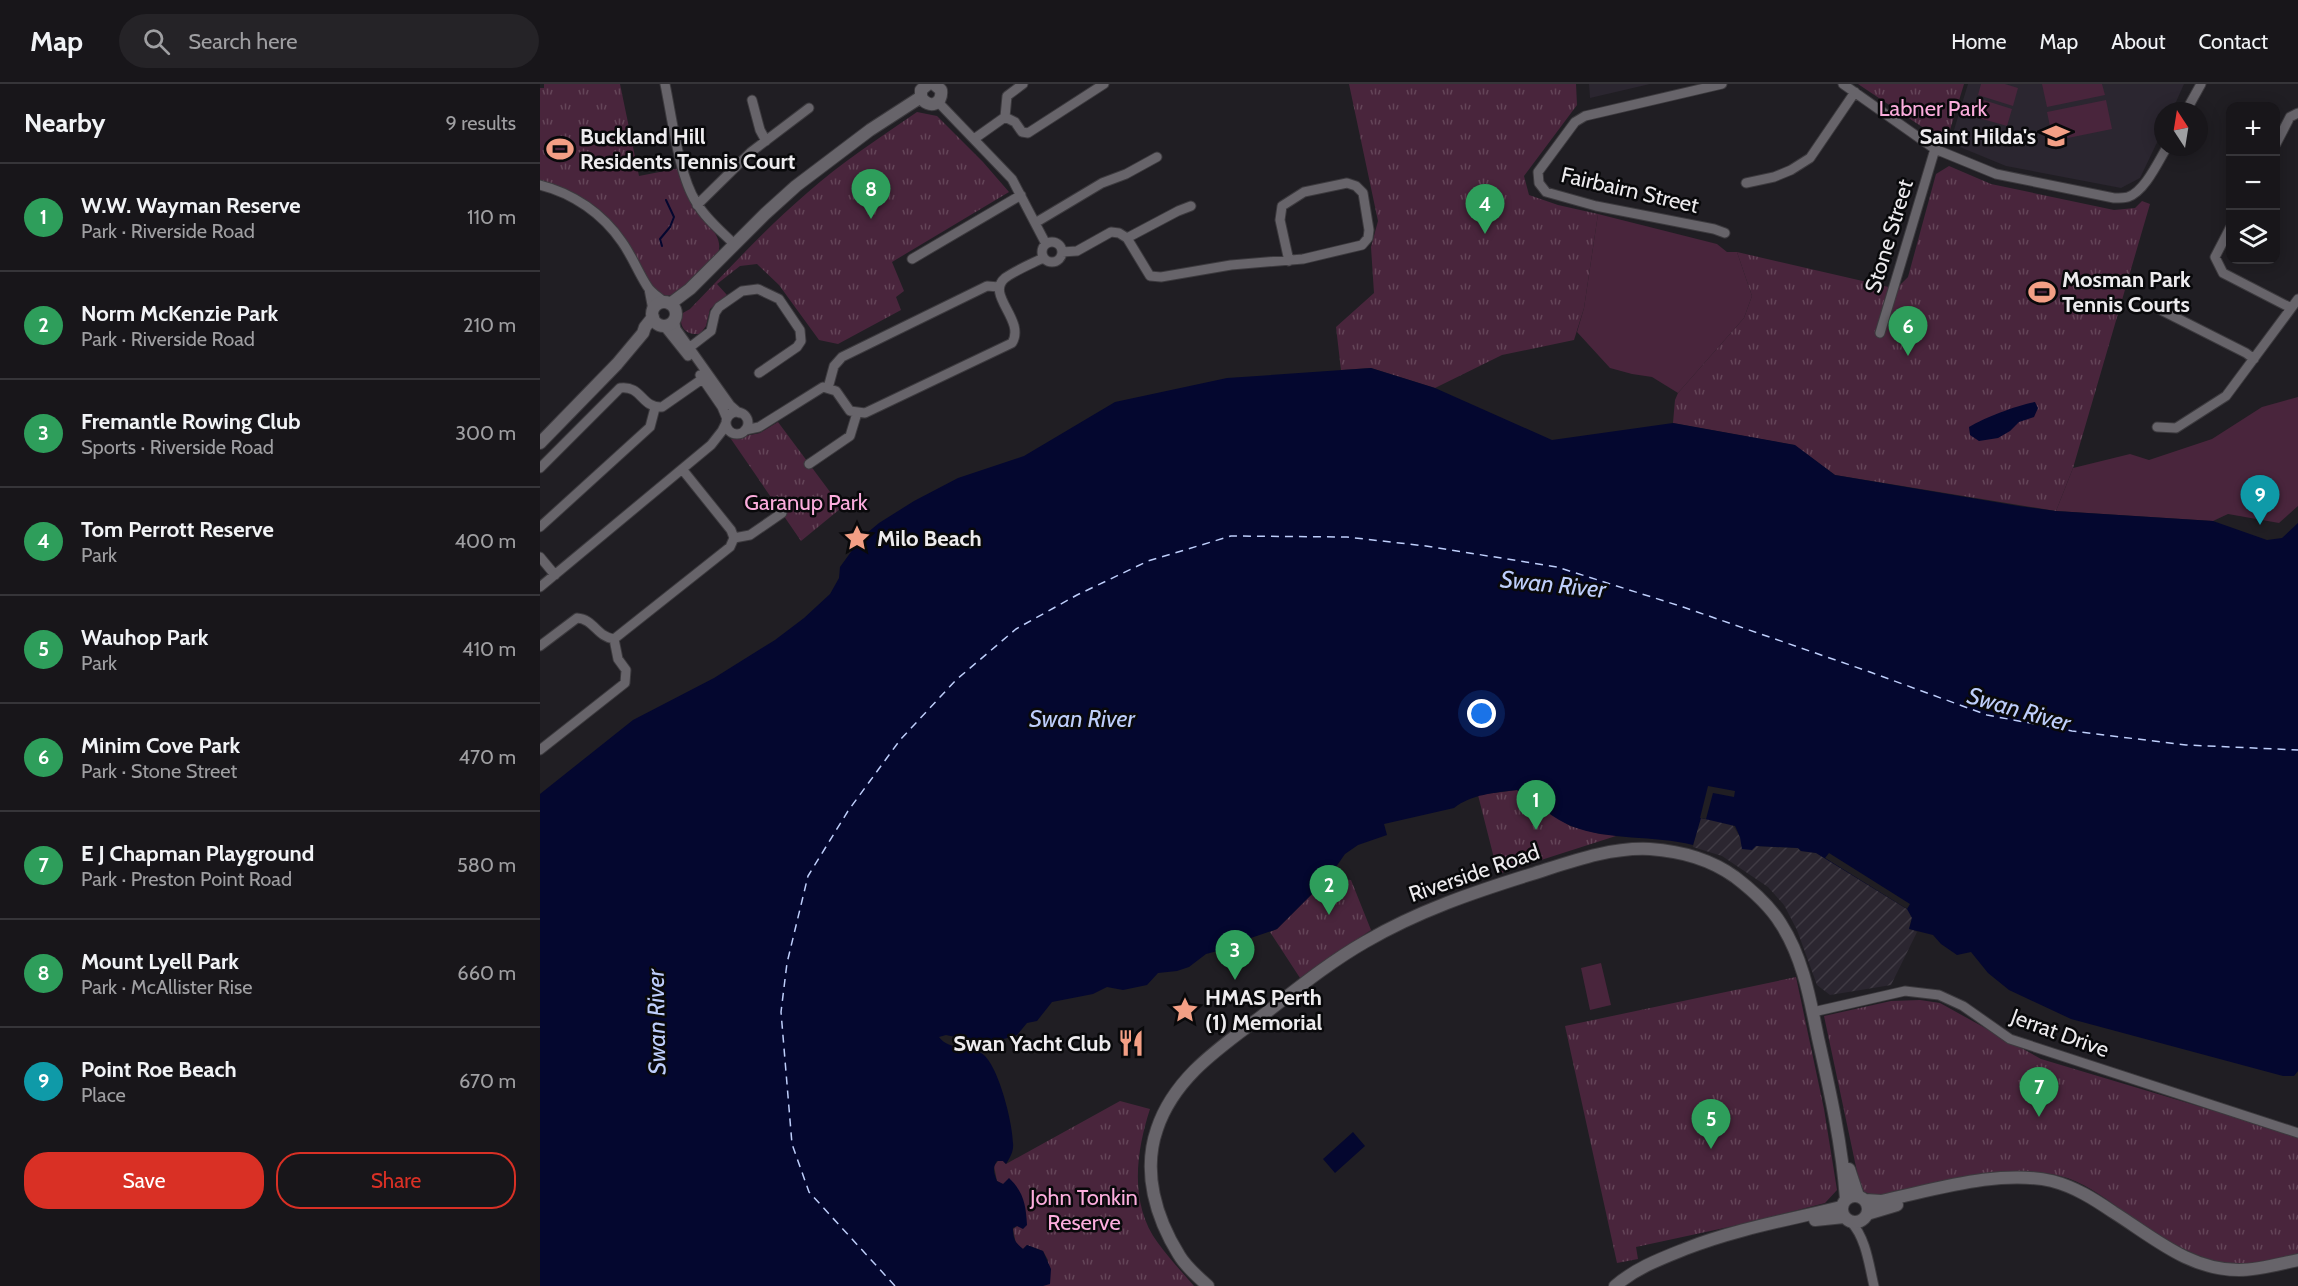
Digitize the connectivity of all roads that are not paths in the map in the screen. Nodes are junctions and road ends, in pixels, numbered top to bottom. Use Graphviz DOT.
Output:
graph roads {
  1 [pos="665,84"];
  2 [pos="1023,84"];
  3 [pos="1104,84"];
  4 [pos="1722,84"];
  5 [pos="1843,84"];
  6 [pos="2201,84"];
  7 [pos="929,87"];
  8 [pos="1855,92"];
  9 [pos="752,100"];
  10 [pos="938,102"];
  11 [pos="2191,102"];
  12 [pos="809,108"];
  13 [pos="2298,114"];
  14 [pos="1005,117"];
  15 [pos="2280,136"];
  16 [pos="974,139"];
  17 [pos="766,141"];
  18 [pos="1935,149"];
  19 [pos="2162,156"];
  20 [pos="1156,157"];
  21 [pos="1746,183"];
  22 [pos="540,185"];
  23 [pos="1021,195"];
  24 [pos="697,205"];
  25 [pos="1191,207"];
  26 [pos="1035,223"];
  27 [pos="1725,233"];
  28 [pos="2226,236"];
  29 [pos="1127,238"];
  30 [pos="734,244"];
  31 [pos="1046,244"];
  32 [pos="1062,252"];
  33 [pos="1043,258"];
  34 [pos="912,259"];
  35 [pos="1289,261"];
  36 [pos="999,286"];
  37 [pos="2298,299"];
  38 [pos="2153,306"];
  39 [pos="2291,308"];
  40 [pos="664,315"];
  41 [pos="1880,333"];
  42 [pos="688,350"];
  43 [pos="2254,359"];
  44 [pos="759,373"];
  45 [pos="705,376"];
  46 [pos="828,387"];
  47 [pos="655,408"];
  48 [pos="857,413"];
  49 [pos="743,416"];
  50 [pos="726,421"];
  51 [pos="765,423"];
  52 [pos="2157,427"];
  53 [pos="745,430"];
  54 [pos="732,433"];
  55 [pos="540,443"];
  56 [pos="711,445"];
  57 [pos="809,464"];
  58 [pos="540,468"];
  59 [pos="682,469"];
  60 [pos="782,513"];
  61 [pos="540,527"];
  62 [pos="734,537"];
  63 [pos="540,557"];
  64 [pos="555,575"];
  65 [pos="540,587"];
  66 [pos="614,639"];
  67 [pos="540,646"];
  68 [pos="540,750"];
  69 [pos="1812,1012"];
  70 [pos="2298,1132"];
  71 [pos="1854,1209"];
  72 [pos="1175,1247"];
  73 [pos="2298,1260"];
  74 [pos="2298,1267"];
  75 [pos="1208,1286"];
  76 [pos="1216,1286"];
  77 [pos="1615,1286"];
  78 [pos="1626,1286"];
  79 [pos="1874,1286"];
  1 -- 24 [label="street"];
  2 -- 14 [label="street"];
  3 -- 14 [label="street"];
  4 -- 27 [label="street, Fairbairn Street"];
  5 -- 8 [label="street"];
  6 -- 11 [label="street"];
  7 -- 10 [label="street"];
  7 -- 10 [label="street"];
  7 -- 30 [label="street"];
  8 -- 18 [label="street"];
  8 -- 21 [label="street"];
  9 -- 17 [label="street"];
  10 -- 16 [label="street"];
  12 -- 17 [label="street"];
  13 -- 15 [label="street"];
  14 -- 16 [label="street"];
  16 -- 23 [label="street"];
  17 -- 24 [label="street"];
  18 -- 19 [label="street"];
  18 -- 41 [label="street, Stone Street"];
  20 -- 26 [label="street"];
  22 -- 40 [label="street"];
  23 -- 26 [label="street"];
  23 -- 34 [label="street"];
  24 -- 30 [label="street"];
  25 -- 29 [label="street"];
  26 -- 31 [label="street"];
  28 -- 39 [label="street"];
  29 -- 32 [label="street"];
  29 -- 35 [label="street"];
  30 -- 40 [label="street"];
  31 -- 32 [label="street"];
  31 -- 33 [label="street"];
  32 -- 33 [label="street"];
  33 -- 36 [label="street"];
  35 -- 35 [label="street"];
  36 -- 46 [label="street"];
  36 -- 48 [label="street"];
  37 -- 39 [label="street"];
  38 -- 43 [label="street"];
  39 -- 43 [label="street"];
  40 -- 42 [label="street"];
  40 -- 55 [label="street"];
  42 -- 44 [label="street"];
  42 -- 45 [label="street"];
  43 -- 52 [label="street"];
  45 -- 47 [label="street"];
  45 -- 49 [label="street"];
  45 -- 50 [label="street"];
  46 -- 48 [label="street"];
  46 -- 51 [label="street"];
  47 -- 58 [label="street"];
  47 -- 61 [label="street"];
  48 -- 57 [label="street"];
  49 -- 50 [label="street"];
  49 -- 51 [label="street"];
  49 -- 53 [label="street"];
  50 -- 54 [label="street"];
  50 -- 56 [label="street"];
  51 -- 53 [label="street"];
  53 -- 54 [label="street"];
  54 -- 56 [label="street"];
  56 -- 59 [label="street"];
  59 -- 62 [label="street"];
  59 -- 64 [label="street"];
  60 -- 62 [label="street"];
  62 -- 66 [label="street"];
  63 -- 64 [label="street"];
  64 -- 65 [label="street"];
  66 -- 67 [label="street"];
  66 -- 68 [label="street"];
  69 -- 70 [label="street, Jerrat Drive"];
  69 -- 71 [label="street, Riverside Road"];
  69 -- 72 [label="street, Riverside Road"];
  71 -- 73 [label="street"];
  71 -- 74 [label="street"];
  71 -- 77 [label="street"];
  71 -- 78 [label="street"];
  71 -- 79 [label="street"];
  72 -- 75 [label="street, Riverside Road"];
  72 -- 76 [label="street, Riverside Road"];
}
